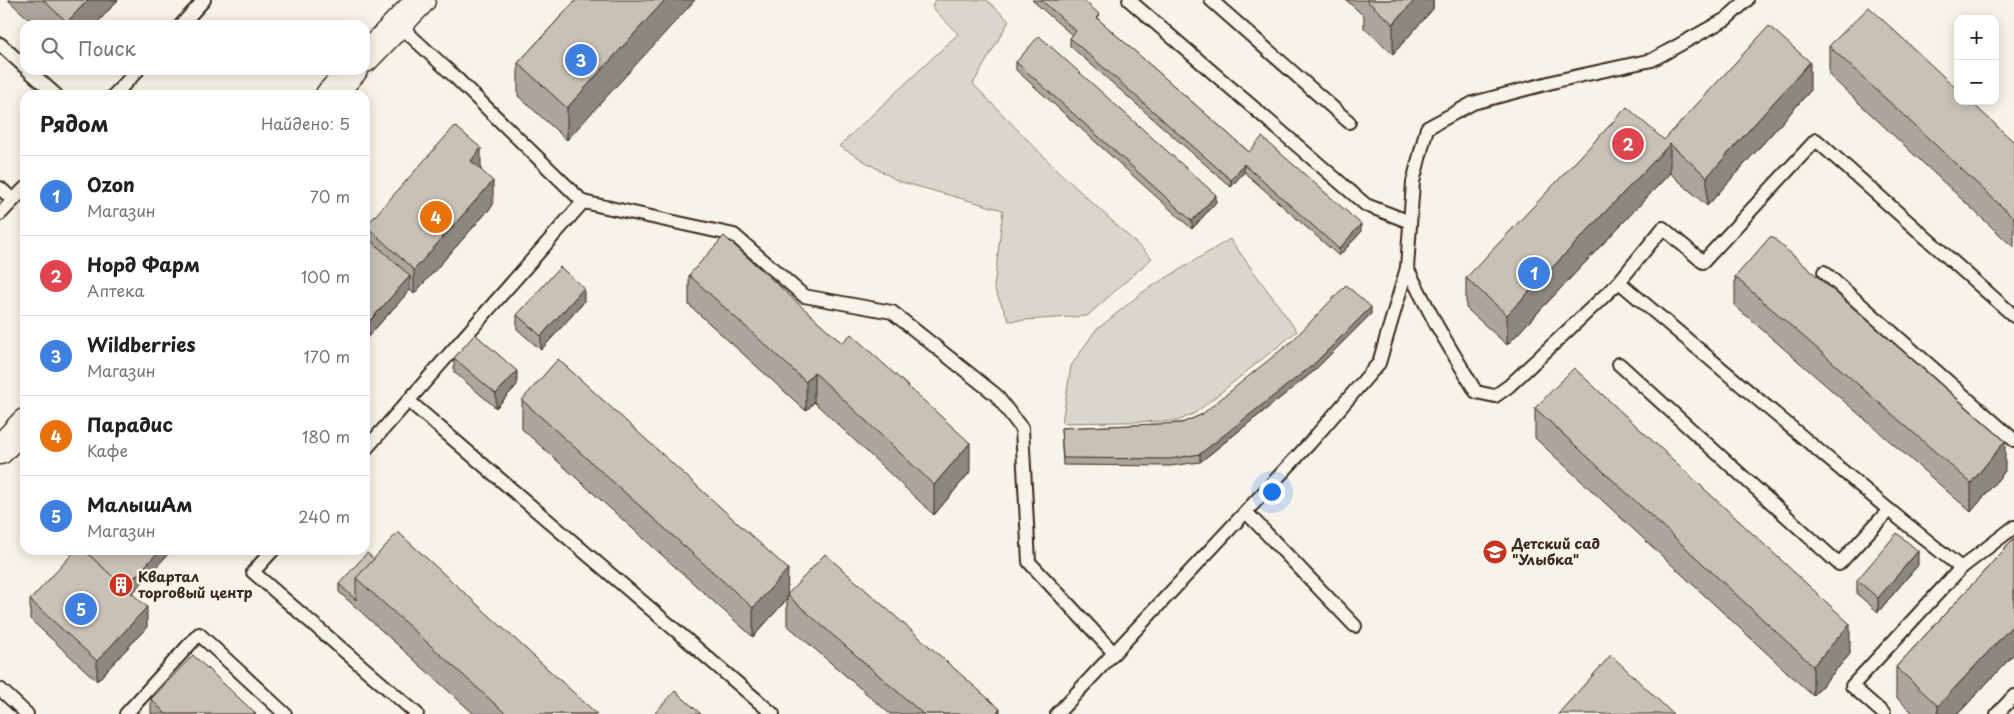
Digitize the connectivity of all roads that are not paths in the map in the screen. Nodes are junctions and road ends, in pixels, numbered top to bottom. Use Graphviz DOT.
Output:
graph roads {
  1 [pos="204,0"];
  2 [pos="421,0"];
  3 [pos="1129,0"];
  4 [pos="1211,0"];
  5 [pos="1747,0"];
  6 [pos="185,20"];
  7 [pos="398,24"];
  8 [pos="0,44"];
  9 [pos="370,53"];
  10 [pos="20,62"];
  11 [pos="34,75"];
  12 [pos="133,75"];
  13 [pos="348,75"];
  14 [pos="50,90"];
  15 [pos="119,90"];
  16 [pos="335,90"];
  17 [pos="1349,122"];
  18 [pos="0,188"];
  19 [pos="20,193"];
  20 [pos="13,200"];
  21 [pos="583,202"];
  22 [pos="0,214"];
  23 [pos="1410,222"];
  24 [pos="1407,268"];
  25 [pos="1824,272"];
  26 [pos="1619,282"];
  27 [pos="2014,316"];
  28 [pos="1619,364"];
  29 [pos="410,402"];
  30 [pos="20,429"];
  31 [pos="2014,440"];
  32 [pos="370,445"];
  33 [pos="0,450"];
  34 [pos="1889,510"];
  35 [pos="1246,512"];
  36 [pos="2014,527"];
  37 [pos="268,555"];
  38 [pos="1961,568"];
  39 [pos="1355,626"];
  40 [pos="1114,653"];
  41 [pos="0,688"];
  42 [pos="2014,696"];
  43 [pos="1059,713"];
  44 [pos="27,714"];
  45 [pos="126,714"];
  46 [pos="285,714"];
  47 [pos="417,714"];
  48 [pos="773,714"];
  49 [pos="1884,714"];
  50 [pos="1998,714"];
  1 -- 6 [label="lane"];
  2 -- 7 [label="main road"];
  3 -- 23 [label="lane"];
  4 -- 17 [label="lane"];
  5 -- 23 [label="lane"];
  7 -- 9 [label="main road"];
  7 -- 21 [label="lane"];
  8 -- 10 [label="lane"];
  11 -- 14 [label="lane"];
  12 -- 15 [label="lane"];
  13 -- 16 [label="main road"];
  18 -- 20 [label="lane"];
  19 -- 20 [label="lane"];
  20 -- 22 [label="lane"];
  21 -- 29 [label="lane"];
  21 -- 40 [label="lane"];
  23 -- 24 [label="lane"];
  24 -- 26 [label="lane"];
  24 -- 35 [label="lane"];
  25 -- 31 [label="lane"];
  26 -- 27 [label="lane"];
  26 -- 34 [label="lane"];
  28 -- 34 [label="lane"];
  29 -- 32 [label="lane"];
  29 -- 48 [label="lane"];
  30 -- 33 [label="main road"];
  34 -- 38 [label="lane"];
  35 -- 39 [label="lane"];
  35 -- 40 [label="lane"];
  36 -- 38 [label="lane"];
  37 -- 47 [label="lane"];
  38 -- 49 [label="lane"];
  40 -- 43 [label="lane"];
  41 -- 44 [label="lane"];
  42 -- 50 [label="lane"];
  45 -- 46 [label="lane"];
}
